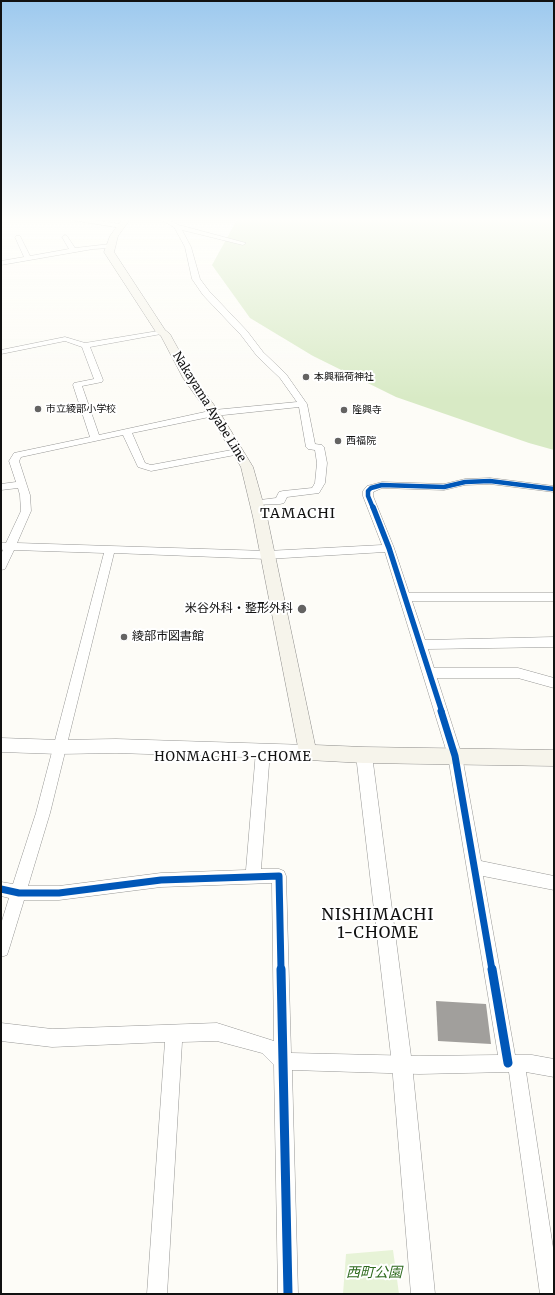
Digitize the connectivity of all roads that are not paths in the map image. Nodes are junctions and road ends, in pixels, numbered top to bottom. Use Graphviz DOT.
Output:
graph roads {
  1 [pos="125,278"];
  2 [pos="196,278"];
  3 [pos="161,332"];
  4 [pos="85,345"];
  5 [pos="1,352"];
  6 [pos="303,404"];
  7 [pos="214,413"];
  8 [pos="126,431"];
  9 [pos="95,438"];
  10 [pos="237,452"];
  11 [pos="21,484"];
  12 [pos="1,487"];
  13 [pos="554,489"];
  14 [pos="256,503"];
  15 [pos="5,546"];
  16 [pos="389,548"];
  17 [pos="110,550"];
  18 [pos="267,555"];
  19 [pos="1,566"];
  20 [pos="405,597"];
  21 [pos="554,597"];
  22 [pos="554,642"];
  23 [pos="422,645"];
  24 [pos="430,673"];
  25 [pos="554,684"];
  26 [pos="1,745"];
  27 [pos="59,747"];
  28 [pos="263,751"];
  29 [pos="308,752"];
  30 [pos="364,755"];
  31 [pos="455,756"];
  32 [pos="554,758"];
  33 [pos="474,867"];
  34 [pos="254,877"];
  35 [pos="554,883"];
  36 [pos="1,889"];
  37 [pos="19,893"];
  38 [pos="1,950"];
  39 [pos="1,1032"];
  40 [pos="174,1035"];
  41 [pos="282,1061"];
  42 [pos="512,1063"];
  43 [pos="402,1064"];
  44 [pos="554,1068"];
  45 [pos="157,1294"];
  46 [pos="288,1294"];
  47 [pos="423,1294"];
  48 [pos="550,1294"];
  1 -- 3 [label="main road, Nakayama Ayabe Line"];
  2 -- 6 [label="street"];
  3 -- 4 [label="street"];
  3 -- 7 [label="main road, Nakayama Ayabe Line"];
  4 -- 5 [label="street"];
  4 -- 9 [label="street"];
  6 -- 7 [label="street"];
  6 -- 14 [label="street"];
  7 -- 8 [label="street"];
  7 -- 10 [label="main road, Nakayama Ayabe Line"];
  8 -- 9 [label="street"];
  8 -- 10 [label="street"];
  9 -- 11 [label="street"];
  10 -- 14 [label="main road, Nakayama Ayabe Line"];
  11 -- 12 [label="street"];
  11 -- 15 [label="street"];
  13 -- 16 [label="street"];
  14 -- 18 [label="main road, Nakayama Ayabe Line"];
  15 -- 17 [label="street"];
  15 -- 19 [label="street"];
  16 -- 18 [label="street"];
  16 -- 20 [label="street"];
  17 -- 18 [label="street"];
  17 -- 27 [label="street"];
  18 -- 29 [label="main road, Nakayama Ayabe Line"];
  20 -- 21 [label="street"];
  20 -- 23 [label="street"];
  22 -- 23 [label="street"];
  23 -- 24 [label="street"];
  24 -- 25 [label="street"];
  24 -- 31 [label="street"];
  26 -- 27 [label="street"];
  27 -- 28 [label="street"];
  27 -- 37 [label="street"];
  28 -- 29 [label="street"];
  28 -- 34 [label="street"];
  29 -- 30 [label="main road"];
  30 -- 31 [label="main road"];
  30 -- 43 [label="street"];
  31 -- 32 [label="main road"];
  31 -- 33 [label="street"];
  33 -- 35 [label="street"];
  33 -- 42 [label="street"];
  34 -- 37 [label="street"];
  34 -- 41 [label="street"];
  36 -- 37 [label="street"];
  37 -- 38 [label="street"];
  39 -- 40 [label="street"];
  40 -- 41 [label="street"];
  40 -- 45 [label="street"];
  41 -- 43 [label="street"];
  41 -- 46 [label="street"];
  42 -- 43 [label="street"];
  42 -- 44 [label="street"];
  42 -- 48 [label="street"];
  43 -- 47 [label="street"];
}
